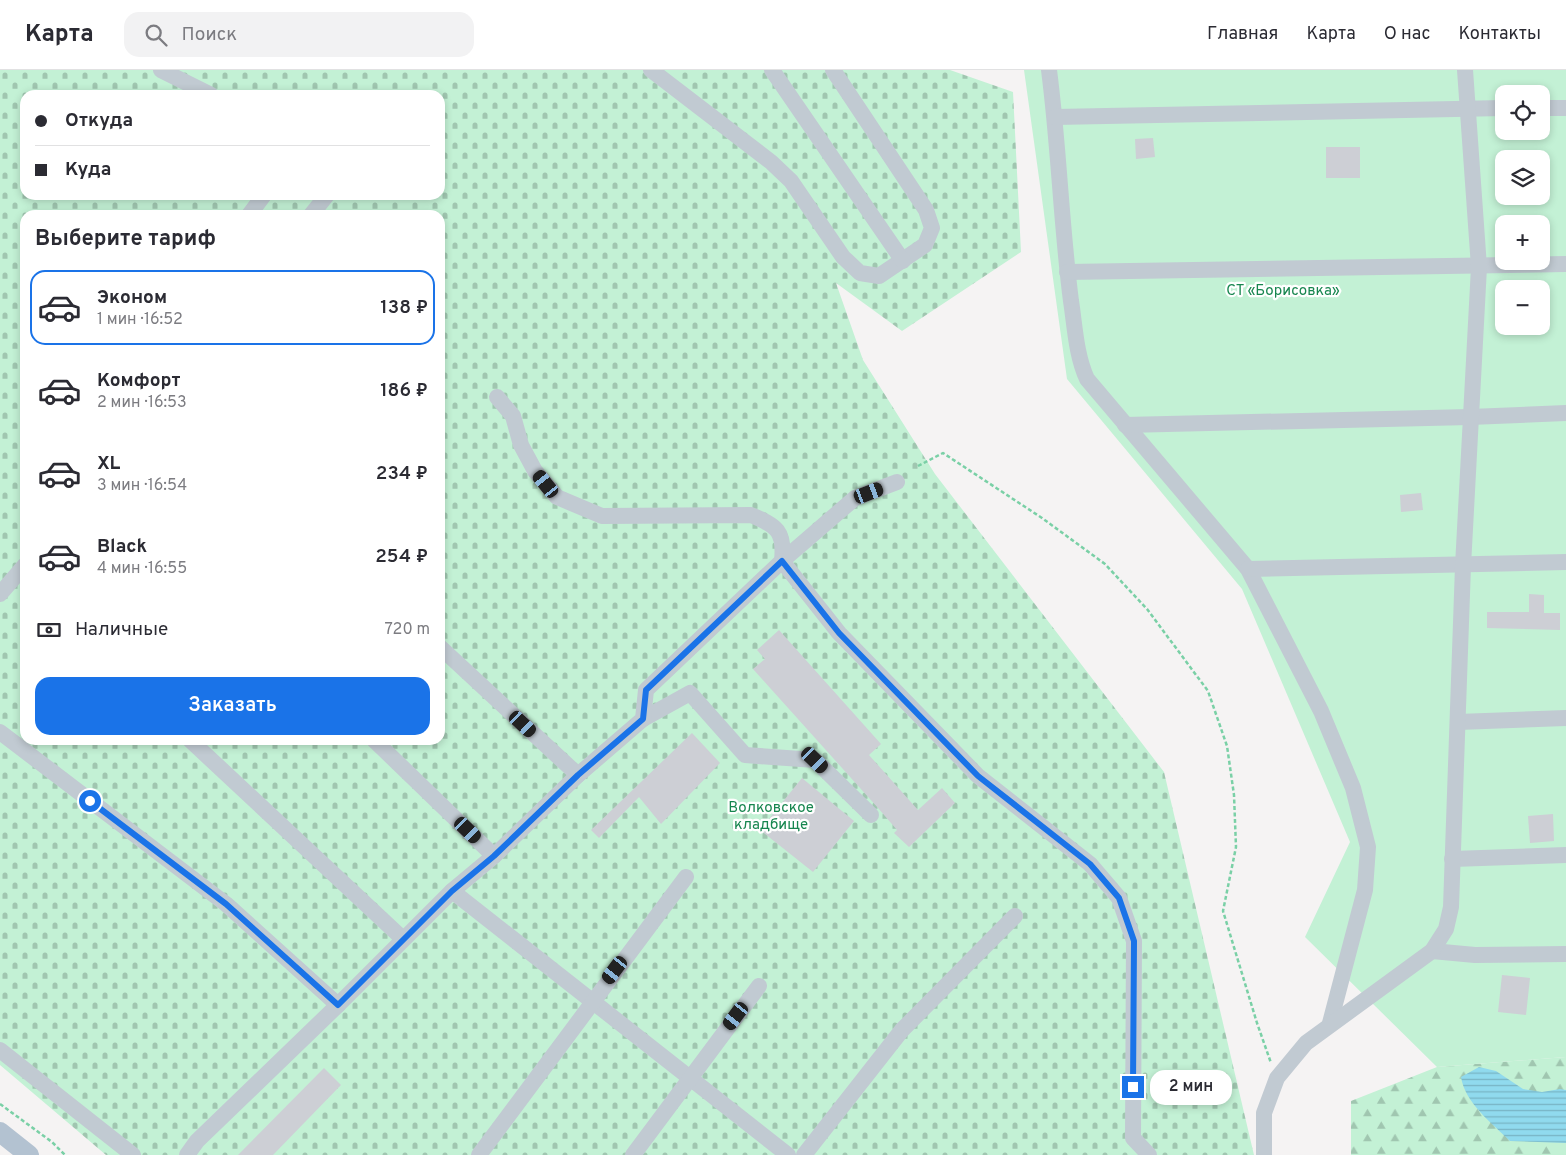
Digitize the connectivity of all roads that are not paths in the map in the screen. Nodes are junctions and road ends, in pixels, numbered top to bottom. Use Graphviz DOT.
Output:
graph roads {
  1 [pos="160,70"];
  2 [pos="651,70"];
  3 [pos="772,70"];
  4 [pos="833,70"];
  5 [pos="1048,70"];
  6 [pos="1465,70"];
  7 [pos="201,90"];
  8 [pos="1469,108"];
  9 [pos="1495,108"];
  10 [pos="1550,108"];
  11 [pos="1566,108"];
  12 [pos="1055,117"];
  13 [pos="323,200"];
  14 [pos="315,210"];
  15 [pos="903,261"];
  16 [pos="1566,264"];
  17 [pos="1479,266"];
  18 [pos="1067,272"];
  19 [pos="497,397"];
  20 [pos="1566,413"];
  21 [pos="1470,417"];
  22 [pos="1125,425"];
  23 [pos="897,482"];
  24 [pos="782,561"];
  25 [pos="1566,562"];
  26 [pos="1463,566"];
  27 [pos="1248,570"];
  28 [pos="20,578"];
  29 [pos="0,594"];
  30 [pos="445,652"];
  31 [pos="1566,718"];
  32 [pos="643,719"];
  33 [pos="1458,722"];
  34 [pos="0,732"];
  35 [pos="195,745"];
  36 [pos="379,745"];
  37 [pos="578,775"];
  38 [pos="871,814"];
  39 [pos="1566,855"];
  40 [pos="494,856"];
  41 [pos="1452,859"];
  42 [pos="686,877"];
  43 [pos="452,891"];
  44 [pos="1015,916"];
  45 [pos="402,938"];
  46 [pos="1432,950"];
  47 [pos="1566,954"];
  48 [pos="759,986"];
  49 [pos="591,1001"];
  50 [pos="338,1005"];
  51 [pos="1330,1023"];
  52 [pos="0,1050"];
  53 [pos="689,1078"];
  54 [pos="0,1132"];
  55 [pos="29,1155"];
  56 [pos="133,1155"];
  57 [pos="187,1155"];
  58 [pos="479,1155"];
  59 [pos="633,1155"];
  60 [pos="788,1155"];
  61 [pos="804,1155"];
  62 [pos="1149,1155"];
  63 [pos="1264,1155"];
  1 -- 7 [label="street"];
  2 -- 15 [label="street"];
  3 -- 15 [label="street"];
  4 -- 15 [label="street"];
  5 -- 12 [label="street"];
  6 -- 8 [label="street"];
  8 -- 9 [label="street"];
  8 -- 12 [label="street"];
  8 -- 17 [label="street"];
  10 -- 11 [label="street"];
  12 -- 18 [label="street"];
  13 -- 14 [label="street"];
  16 -- 17 [label="street"];
  17 -- 18 [label="street"];
  17 -- 21 [label="street"];
  18 -- 22 [label="street"];
  19 -- 24 [label="street"];
  20 -- 21 [label="street"];
  21 -- 22 [label="street"];
  21 -- 26 [label="street"];
  22 -- 27 [label="street"];
  23 -- 24 [label="street"];
  24 -- 32 [label="street"];
  24 -- 62 [label="street"];
  25 -- 26 [label="street"];
  26 -- 27 [label="street"];
  26 -- 33 [label="street"];
  27 -- 51 [label="street"];
  28 -- 29 [label="street"];
  30 -- 37 [label="street"];
  31 -- 33 [label="street"];
  32 -- 37 [label="street"];
  32 -- 38 [label="street"];
  33 -- 41 [label="street"];
  34 -- 50 [label="street"];
  35 -- 45 [label="street"];
  36 -- 40 [label="street"];
  37 -- 40 [label="street"];
  39 -- 41 [label="street"];
  40 -- 43 [label="street"];
  41 -- 46 [label="street"];
  42 -- 49 [label="street"];
  43 -- 45 [label="street"];
  43 -- 49 [label="street"];
  44 -- 61 [label="street"];
  45 -- 50 [label="street"];
  46 -- 47 [label="street"];
  46 -- 51 [label="street"];
  48 -- 53 [label="street"];
  49 -- 53 [label="street"];
  49 -- 58 [label="street"];
  50 -- 57 [label="street"];
  51 -- 63 [label="street"];
  52 -- 56 [label="street"];
  53 -- 59 [label="street"];
  53 -- 60 [label="street"];
  54 -- 55 [label="main road"];
}
